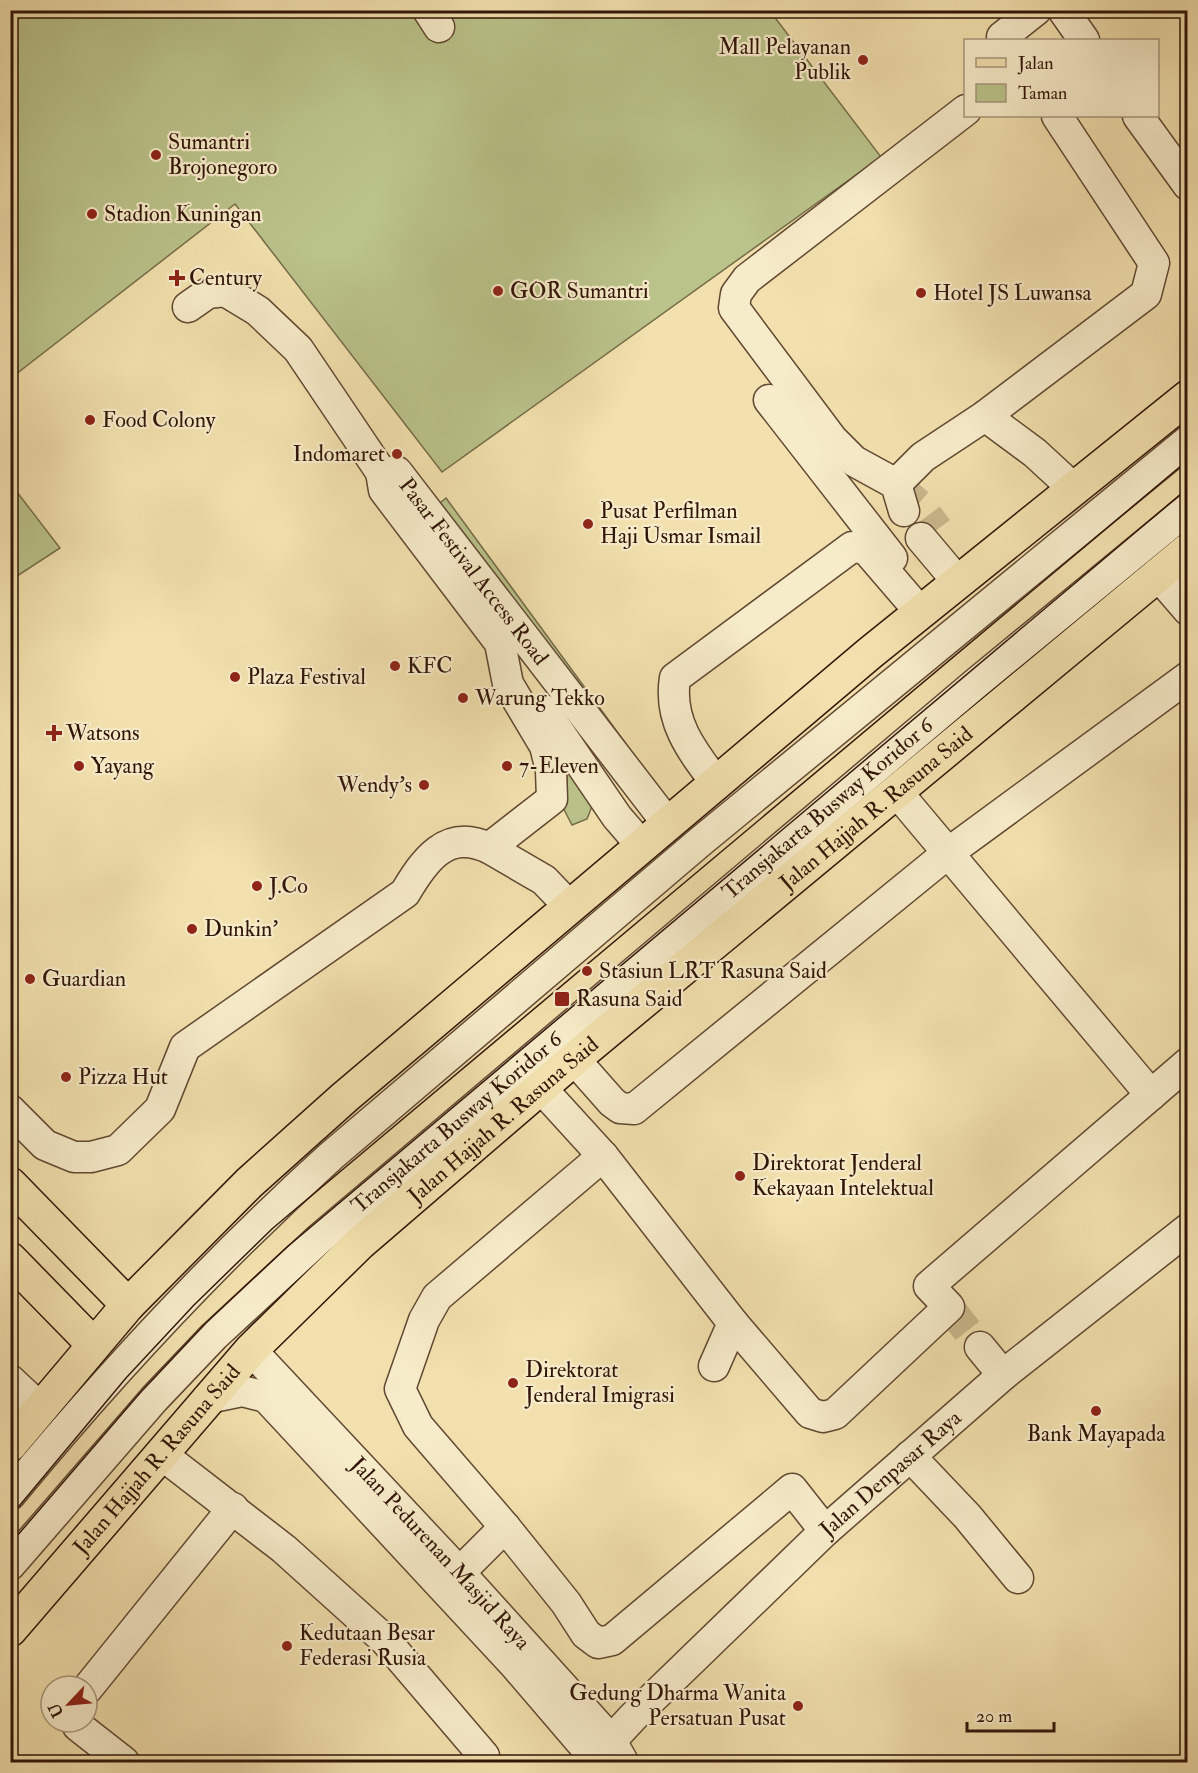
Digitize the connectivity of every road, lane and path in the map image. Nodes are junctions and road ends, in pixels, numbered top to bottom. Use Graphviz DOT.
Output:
graph roads {
  1 [pos="1036,10"];
  2 [pos="1063,10"];
  3 [pos="1004,39"];
  4 [pos="1083,39"];
  5 [pos="964,112"];
  6 [pos="1057,117"];
  7 [pos="1139,117"];
  8 [pos="1188,185"];
  9 [pos="188,308"];
  10 [pos="1188,398"];
  11 [pos="769,399"];
  12 [pos="985,416"];
  13 [pos="1188,441"];
  14 [pos="381,472"];
  15 [pos="1074,489"];
  16 [pos="1188,509"];
  17 [pos="929,533"];
  18 [pos="1188,550"];
  19 [pos="1157,574"];
  20 [pos="966,576"];
  21 [pos="927,608"];
  22 [pos="1188,610"];
  23 [pos="500,643"];
  24 [pos="1188,677"];
  25 [pos="717,784"];
  26 [pos="896,791"];
  27 [pos="668,824"];
  28 [pos="642,846"];
  29 [pos="489,848"];
  30 [pos="948,853"];
  31 [pos="570,908"];
  32 [pos="574,1059"];
  33 [pos="1188,1063"];
  34 [pos="542,1088"];
  35 [pos="1151,1095"];
  36 [pos="10,1110"];
  37 [pos="603,1156"];
  38 [pos="10,1184"];
  39 [pos="57,1233"];
  40 [pos="1184,1238"];
  41 [pos="15,1263"];
  42 [pos="128,1305"];
  43 [pos="733,1323"];
  44 [pos="93,1344"];
  45 [pos="980,1347"];
  46 [pos="251,1350"];
  47 [pos="714,1366"];
  48 [pos="1003,1375"];
  49 [pos="10,1380"];
  50 [pos="208,1398"];
  51 [pos="41,1409"];
  52 [pos="10,1445"];
  53 [pos="161,1454"];
  54 [pos="910,1456"];
  55 [pos="10,1495"];
  56 [pos="233,1508"];
  57 [pos="505,1527"];
  58 [pos="825,1531"];
  59 [pos="10,1565"];
  60 [pos="1018,1578"];
  61 [pos="451,1580"];
  62 [pos="10,1630"];
  63 [pos="99,1674"];
  64 [pos="88,1734"];
  65 [pos="484,1756"];
  66 [pos="604,1757"];
  67 [pos="124,1762"];
  1 -- 3 [label="street"];
  2 -- 4 [label="street"];
  5 -- 12 [label="street"];
  6 -- 12 [label="street"];
  7 -- 8 [label="street"];
  9 -- 14 [label="street"];
  10 -- 15 [label="main road"];
  11 -- 21 [label="street"];
  12 -- 15 [label="street"];
  13 -- 55 [label="street"];
  14 -- 23 [label="street, Pasar Festival Access Road"];
  14 -- 27 [label="street, Pasar Festival Access Road"];
  15 -- 20 [label="main road"];
  16 -- 59 [label="street, Transjakarta Busway Koridor 6"];
  17 -- 20 [label="street"];
  18 -- 19 [label="main road, Jalan Hajjah R. Rasuna Said"];
  19 -- 22 [label="street"];
  19 -- 26 [label="main road, Jalan Hajjah R. Rasuna Said"];
  20 -- 21 [label="main road"];
  21 -- 25 [label="main road"];
  21 -- 25 [label="street"];
  23 -- 28 [label="street, Pasar Festival Access Road"];
  23 -- 29 [label="street, Pasar Festival Access Road"];
  24 -- 30 [label="street"];
  25 -- 27 [label="main road"];
  26 -- 30 [label="street"];
  26 -- 32 [label="main road, Jalan Hajjah R. Rasuna Said"];
  27 -- 28 [label="main road"];
  28 -- 31 [label="main road"];
  29 -- 31 [label="street"];
  29 -- 36 [label="street"];
  30 -- 32 [label="street"];
  30 -- 35 [label="street"];
  31 -- 42 [label="main road"];
  32 -- 34 [label="main road, Jalan Hajjah R. Rasuna Said"];
  33 -- 35 [label="street"];
  34 -- 37 [label="street"];
  34 -- 46 [label="main road, Jalan Hajjah R. Rasuna Said"];
  35 -- 43 [label="street"];
  37 -- 43 [label="street"];
  37 -- 57 [label="street"];
  38 -- 39 [label="main road"];
  39 -- 41 [label="main road"];
  39 -- 42 [label="main road"];
  40 -- 48 [label="street, Jalan Denpasar Raya"];
  41 -- 44 [label="main road"];
  42 -- 44 [label="main road"];
  43 -- 47 [label="street"];
  44 -- 51 [label="main road"];
  45 -- 48 [label="street"];
  46 -- 50 [label="main road, Jalan Hajjah R. Rasuna Said"];
  46 -- 61 [label="street, Jalan Pedurenan Masjid Raya"];
  48 -- 54 [label="street, Jalan Denpasar Raya"];
  49 -- 51 [label="street"];
  50 -- 53 [label="main road, Jalan Hajjah R. Rasuna Said"];
  50 -- 61 [label="street, Jalan Pedurenan Masjid Raya"];
  51 -- 52 [label="main road"];
  53 -- 56 [label="street"];
  53 -- 62 [label="main road, Jalan Hajjah R. Rasuna Said"];
  54 -- 58 [label="street, Jalan Denpasar Raya"];
  54 -- 60 [label="street"];
  56 -- 63 [label="street"];
  56 -- 65 [label="street"];
  57 -- 58 [label="street"];
  57 -- 61 [label="street"];
  58 -- 66 [label="street, Jalan Denpasar Raya"];
  61 -- 66 [label="street, Jalan Pedurenan Masjid Raya"];
  64 -- 67 [label="street"];
}
